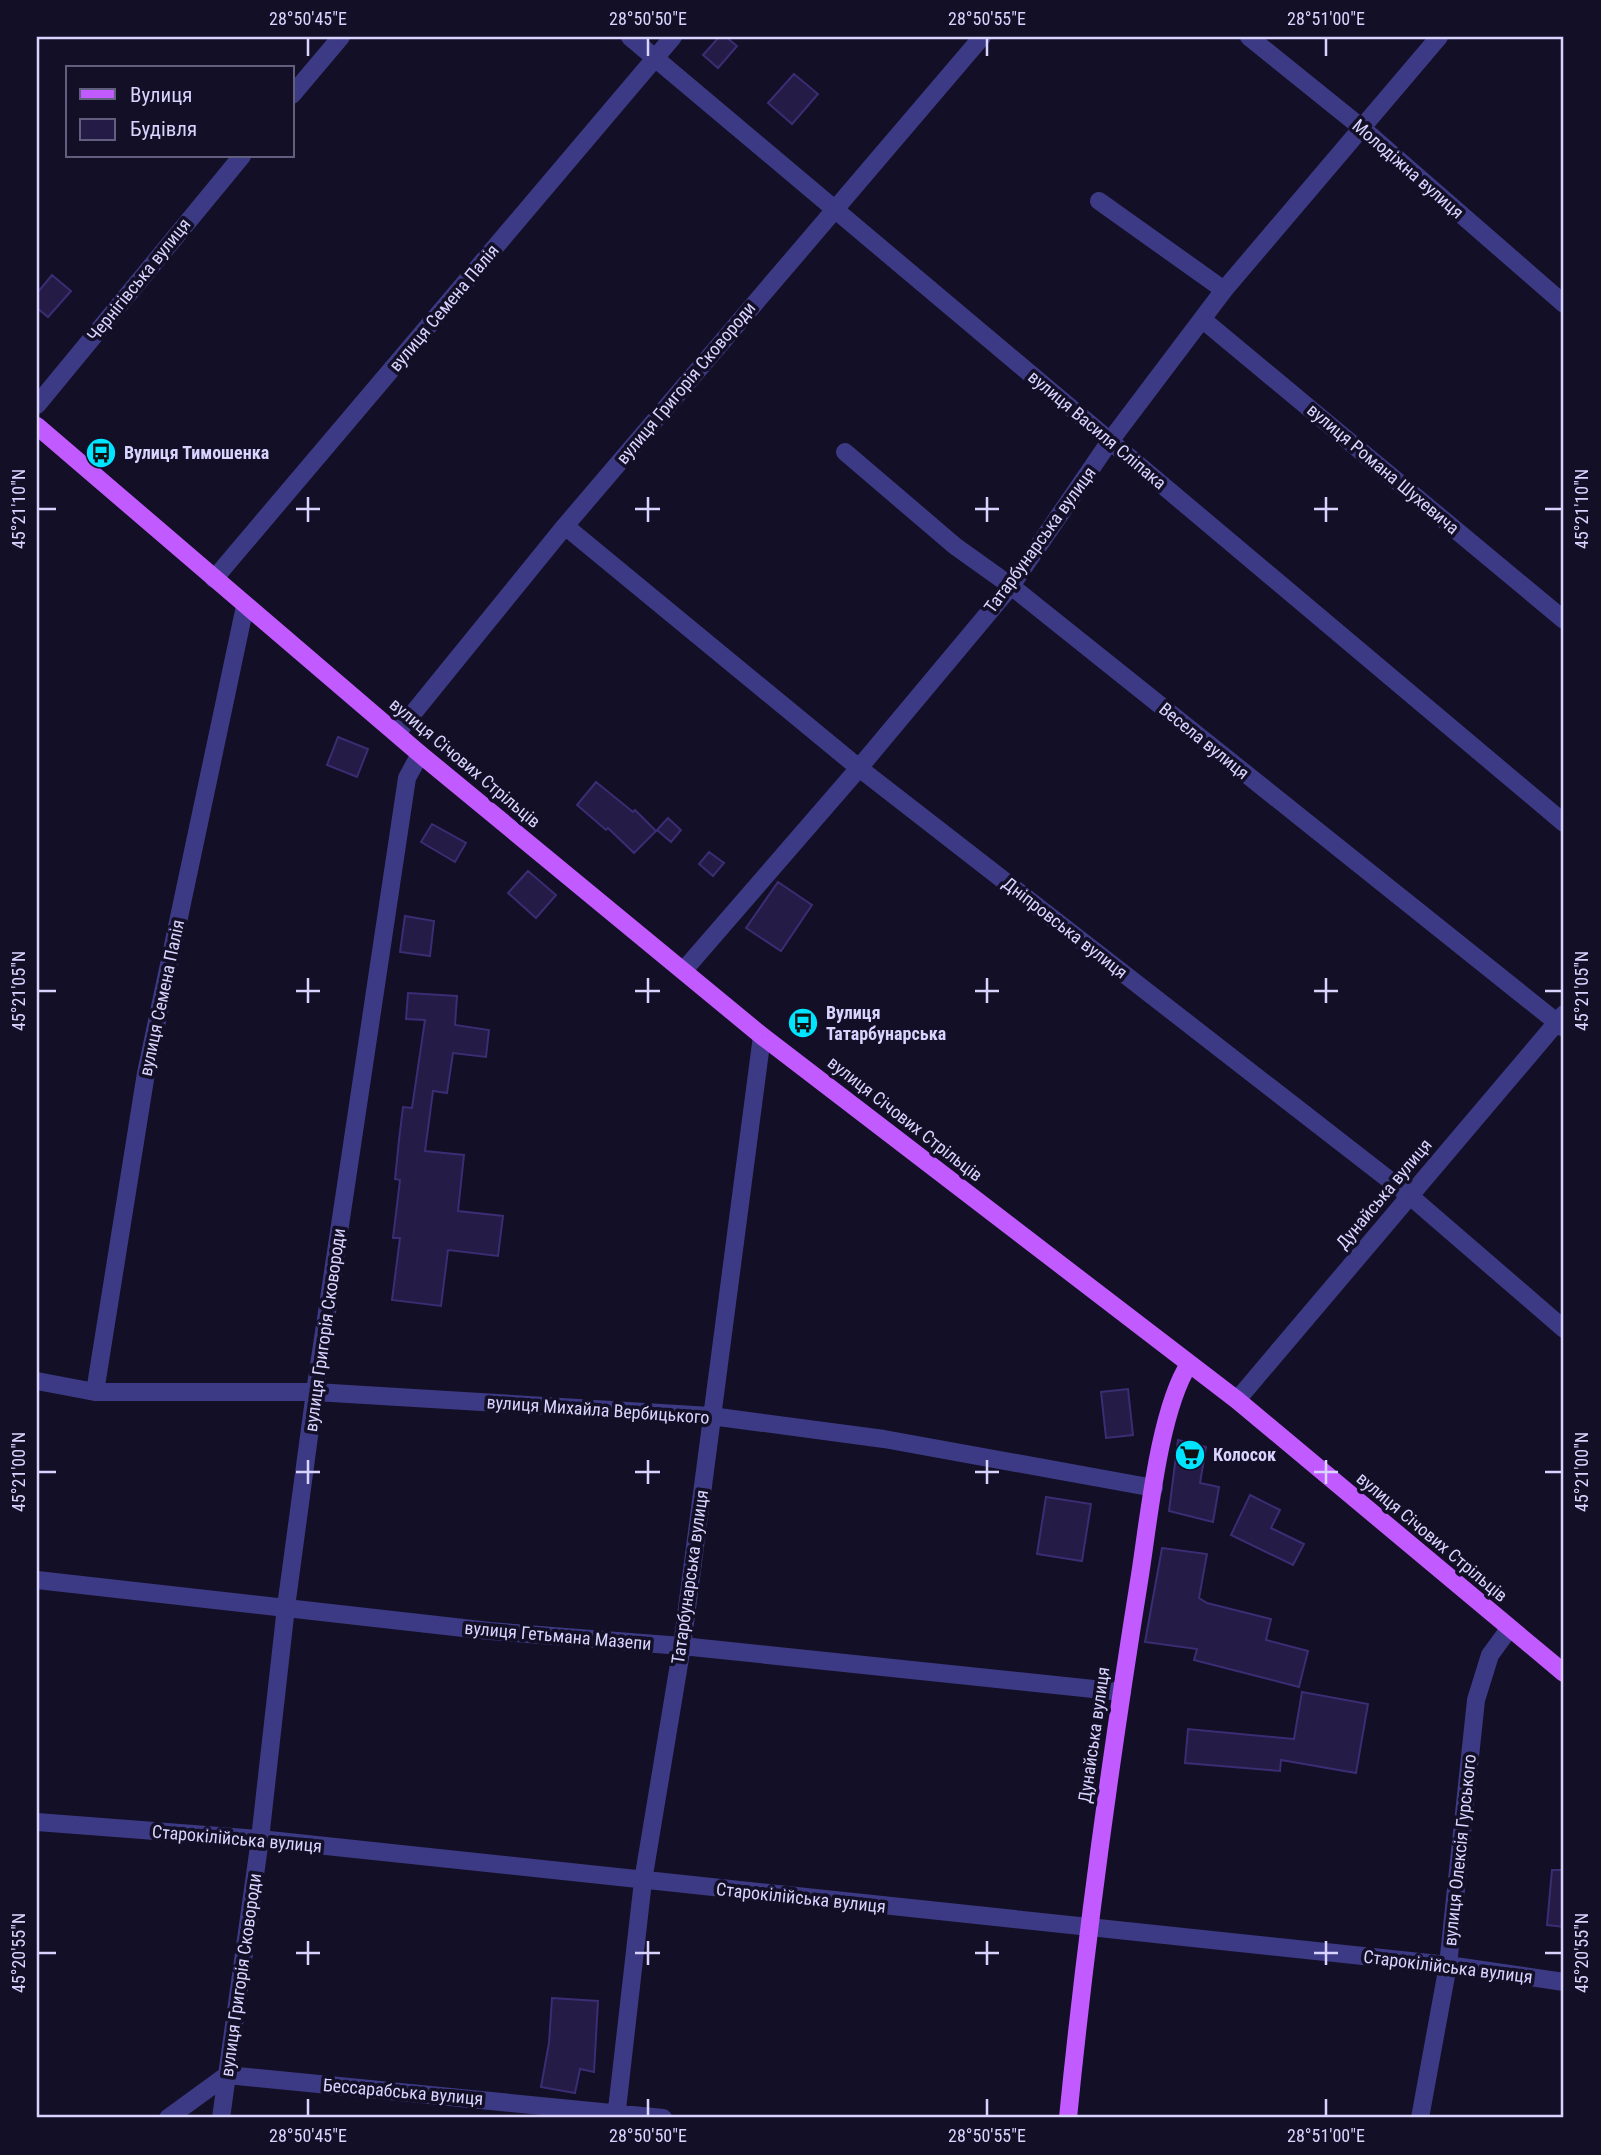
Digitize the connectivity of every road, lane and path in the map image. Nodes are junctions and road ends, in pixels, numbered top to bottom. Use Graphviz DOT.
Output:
graph roads {
  1 [pos="341,37"];
  2 [pos="629,37"];
  3 [pos="673,37"];
  4 [pos="982,37"];
  5 [pos="1250,37"];
  6 [pos="1439,37"];
  7 [pos="656,59"];
  8 [pos="294,93"];
  9 [pos="1362,128"];
  10 [pos="240,158"];
  11 [pos="1099,201"];
  12 [pos="833,209"];
  13 [pos="1224,290"];
  14 [pos="1564,304"];
  15 [pos="1202,319"];
  16 [pos="37,405"];
  17 [pos="37,426"];
  18 [pos="1110,441"];
  19 [pos="845,452"];
  20 [pos="565,526"];
  21 [pos="214,579"];
  22 [pos="1011,586"];
  23 [pos="245,606"];
  24 [pos="1564,620"];
  25 [pos="397,733"];
  26 [pos="420,754"];
  27 [pos="859,768"];
  28 [pos="1564,823"];
  29 [pos="684,970"];
  30 [pos="1562,1022"];
  31 [pos="762,1036"];
  32 [pos="1410,1196"];
  33 [pos="1564,1329"];
  34 [pos="1189,1364"];
  35 [pos="37,1381"];
  36 [pos="95,1392"];
  37 [pos="315,1392"];
  38 [pos="1237,1401"];
  39 [pos="712,1416"];
  40 [pos="1154,1488"];
  41 [pos="37,1580"];
  42 [pos="286,1607"];
  43 [pos="1509,1629"];
  44 [pos="682,1646"];
  45 [pos="1564,1673"];
  46 [pos="1122,1692"];
  47 [pos="37,1822"];
  48 [pos="260,1839"];
  49 [pos="643,1881"];
  50 [pos="1087,1929"];
  51 [pos="1448,1965"];
  52 [pos="1564,1982"];
  53 [pos="226,2076"];
  54 [pos="616,2115"];
  55 [pos="168,2118"];
  56 [pos="221,2118"];
  57 [pos="663,2118"];
  58 [pos="1068,2118"];
  59 [pos="1420,2118"];
  1 -- 8 [label="street"];
  2 -- 7 [label="street, вулиця Василя Сліпака"];
  3 -- 7 [label="street, вулиця Семена Палія"];
  4 -- 12 [label="street, вулиця Григорія Сковороди"];
  5 -- 9 [label="street, Молодіжна вулиця"];
  6 -- 9 [label="street, Татарбунарська вулиця"];
  7 -- 12 [label="street, вулиця Василя Сліпака"];
  7 -- 21 [label="street, вулиця Семена Палія"];
  9 -- 13 [label="street, Татарбунарська вулиця"];
  9 -- 14 [label="street, Молодіжна вулиця"];
  10 -- 16 [label="street, Чернігівська вулиця"];
  11 -- 13 [label="street"];
  12 -- 18 [label="street, вулиця Василя Сліпака"];
  12 -- 20 [label="street, вулиця Григорія Сковороди"];
  13 -- 15 [label="street, Татарбунарська вулиця"];
  15 -- 18 [label="street, Татарбунарська вулиця"];
  15 -- 24 [label="street, вулиця Романа Шухевича"];
  17 -- 21 [label="main road, вулиця Січових Стрільців"];
  18 -- 22 [label="street, Татарбунарська вулиця"];
  18 -- 28 [label="street, вулиця Василя Сліпака"];
  19 -- 22 [label="street, Весела вулиця"];
  20 -- 25 [label="street, вулиця Григорія Сковороди"];
  20 -- 27 [label="street, Дніпровська вулиця"];
  21 -- 23 [label="main road, вулиця Січових Стрільців"];
  22 -- 27 [label="street, Татарбунарська вулиця"];
  22 -- 30 [label="street, Весела вулиця"];
  23 -- 25 [label="main road, вулиця Січових Стрільців"];
  23 -- 36 [label="street, вулиця Семена Палія"];
  25 -- 26 [label="main road, вулиця Січових Стрільців"];
  26 -- 29 [label="main road, вулиця Січових Стрільців"];
  26 -- 37 [label="street, вулиця Григорія Сковороди"];
  27 -- 29 [label="street, Татарбунарська вулиця"];
  27 -- 32 [label="street, Дніпровська вулиця"];
  29 -- 31 [label="main road, вулиця Січових Стрільців"];
  30 -- 32 [label="street, Дунайська вулиця"];
  31 -- 34 [label="main road, вулиця Січових Стрільців"];
  31 -- 39 [label="street, Татарбунарська вулиця"];
  32 -- 33 [label="street, Дніпровська вулиця"];
  32 -- 38 [label="street, Дунайська вулиця"];
  34 -- 38 [label="main road, вулиця Січових Стрільців"];
  34 -- 40 [label="main road, Дунайська вулиця"];
  35 -- 36 [label="street, вулиця Михайла Вербицького"];
  36 -- 37 [label="street, вулиця Михайла Вербицького"];
  37 -- 39 [label="street, вулиця Михайла Вербицького"];
  37 -- 42 [label="street, вулиця Григорія Сковороди"];
  38 -- 43 [label="main road, вулиця Січових Стрільців"];
  39 -- 40 [label="street, вулиця Михайла Вербицького"];
  39 -- 44 [label="street, Татарбунарська вулиця"];
  40 -- 46 [label="main road, Дунайська вулиця"];
  41 -- 42 [label="street, вулиця Гетьмана Мазепи"];
  42 -- 44 [label="street, вулиця Гетьмана Мазепи"];
  42 -- 48 [label="street, вулиця Григорія Сковороди"];
  43 -- 45 [label="main road, вулиця Січових Стрільців"];
  43 -- 51 [label="street, вулиця Олексія Гурського"];
  44 -- 46 [label="street, вулиця Гетьмана Мазепи"];
  44 -- 49 [label="street, Татарбунарська вулиця"];
  46 -- 50 [label="main road, Дунайська вулиця"];
  47 -- 48 [label="street, Старокілійська вулиця"];
  48 -- 49 [label="street, Старокілійська вулиця"];
  48 -- 53 [label="street, вулиця Григорія Сковороди"];
  49 -- 50 [label="street, Старокілійська вулиця"];
  49 -- 54 [label="street, Татарбунарська вулиця"];
  50 -- 51 [label="street, Старокілійська вулиця"];
  50 -- 58 [label="main road, Дунайська вулиця"];
  51 -- 52 [label="street, Старокілійська вулиця"];
  51 -- 59 [label="street, вулиця Олексія Гурського"];
  53 -- 54 [label="street, Бессарабська вулиця"];
  53 -- 55 [label="street"];
  53 -- 56 [label="street, вулиця Григорія Сковороди"];
  54 -- 57 [label="street, Бессарабська вулиця"];
}
